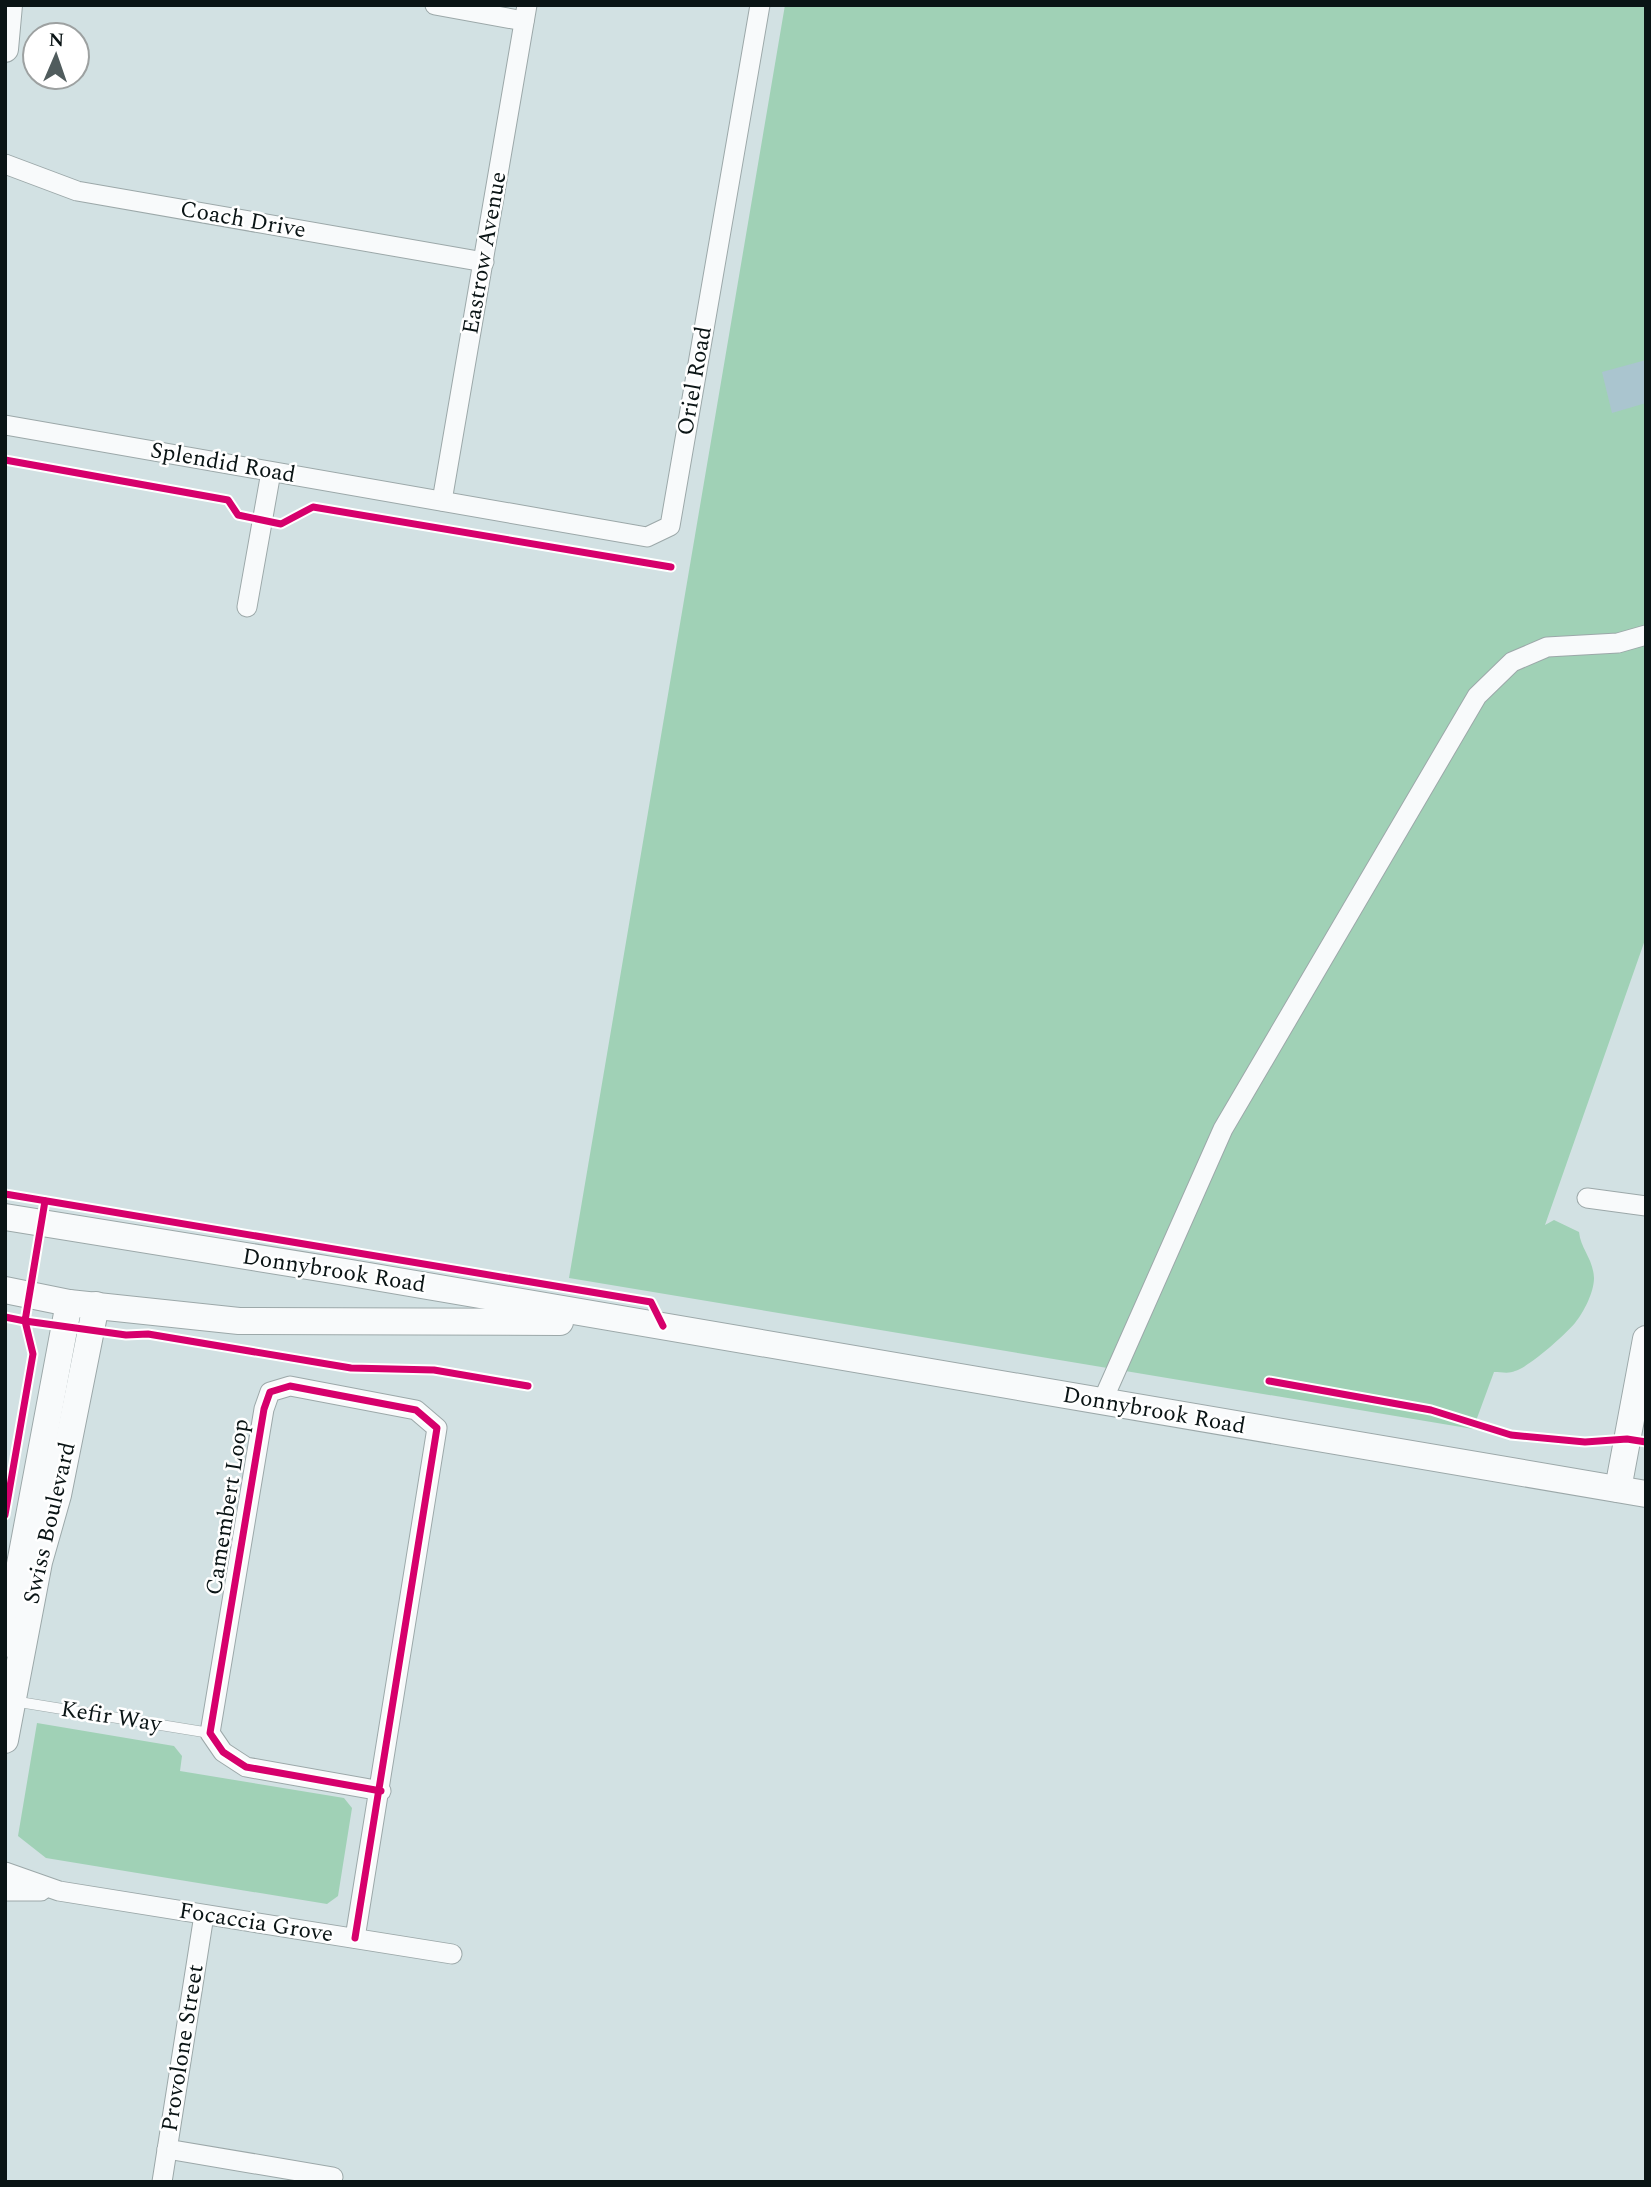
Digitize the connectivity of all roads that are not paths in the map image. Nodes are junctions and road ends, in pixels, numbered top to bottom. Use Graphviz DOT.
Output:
graph roads {
  1 [pos="9,5"];
  2 [pos="435,5"];
  3 [pos="760,5"];
  4 [pos="526,13"];
  5 [pos="5,49"];
  6 [pos="5,164"];
  7 [pos="484,262"];
  8 [pos="5,425"];
  9 [pos="271,472"];
  10 [pos="442,501"];
  11 [pos="247,607"];
  12 [pos="1646,635"];
  13 [pos="1587,1198"];
  14 [pos="1646,1206"];
  15 [pos="5,1217"];
  16 [pos="5,1290"];
  17 [pos="69,1303"];
  18 [pos="96,1305"];
  19 [pos="663,1326"];
  20 [pos="1646,1339"];
  21 [pos="1102,1402"];
  22 [pos="1618,1489"];
  23 [pos="1646,1494"];
  24 [pos="5,1643"];
  25 [pos="13,1701"];
  26 [pos="210,1733"];
  27 [pos="5,1740"];
  28 [pos="381,1791"];
  29 [pos="5,1872"];
  30 [pos="5,1891"];
  31 [pos="59,1891"];
  32 [pos="204,1915"];
  33 [pos="355,1938"];
  34 [pos="452,1954"];
  35 [pos="167,2149"];
  36 [pos="333,2177"];
  37 [pos="162,2182"];
  1 -- 5 [label="main road"];
  2 -- 4 [label="street"];
  3 -- 10 [label="street, Oriel Road"];
  4 -- 7 [label="street, Eastrow Avenue"];
  6 -- 7 [label="street, Coach Drive"];
  7 -- 10 [label="street, Eastrow Avenue"];
  8 -- 9 [label="street, Splendid Road"];
  9 -- 10 [label="street, Splendid Road"];
  9 -- 11 [label="street"];
  12 -- 21 [label="street"];
  13 -- 14 [label="street"];
  15 -- 19 [label="main road, Donnybrook Road"];
  16 -- 17 [label="main road, Donnybrook Road"];
  17 -- 18 [label="main road, Donnybrook Road"];
  17 -- 24 [label="main road, Swiss Boulevard"];
  18 -- 19 [label="main road, Donnybrook Road"];
  18 -- 25 [label="main road, Swiss Boulevard"];
  19 -- 21 [label="main road, Donnybrook Road"];
  20 -- 22 [label="main road"];
  21 -- 22 [label="main road, Donnybrook Road"];
  22 -- 23 [label="main road, Donnybrook Road"];
  25 -- 26 [label="lane, Kefir Way"];
  25 -- 27 [label="main road, Swiss Boulevard"];
  26 -- 28 [label="street"];
  26 -- 28 [label="street, Camembert Loop"];
  28 -- 33 [label="street, Camembert Loop"];
  29 -- 31 [label="street, Focaccia Grove"];
  30 -- 31 [label="street, Focaccia Grove"];
  31 -- 32 [label="street, Focaccia Grove"];
  32 -- 33 [label="street, Focaccia Grove"];
  32 -- 35 [label="street, Provolone Street"];
  33 -- 34 [label="street, Focaccia Grove"];
  35 -- 36 [label="street"];
  35 -- 37 [label="street, Provolone Street"];
}
